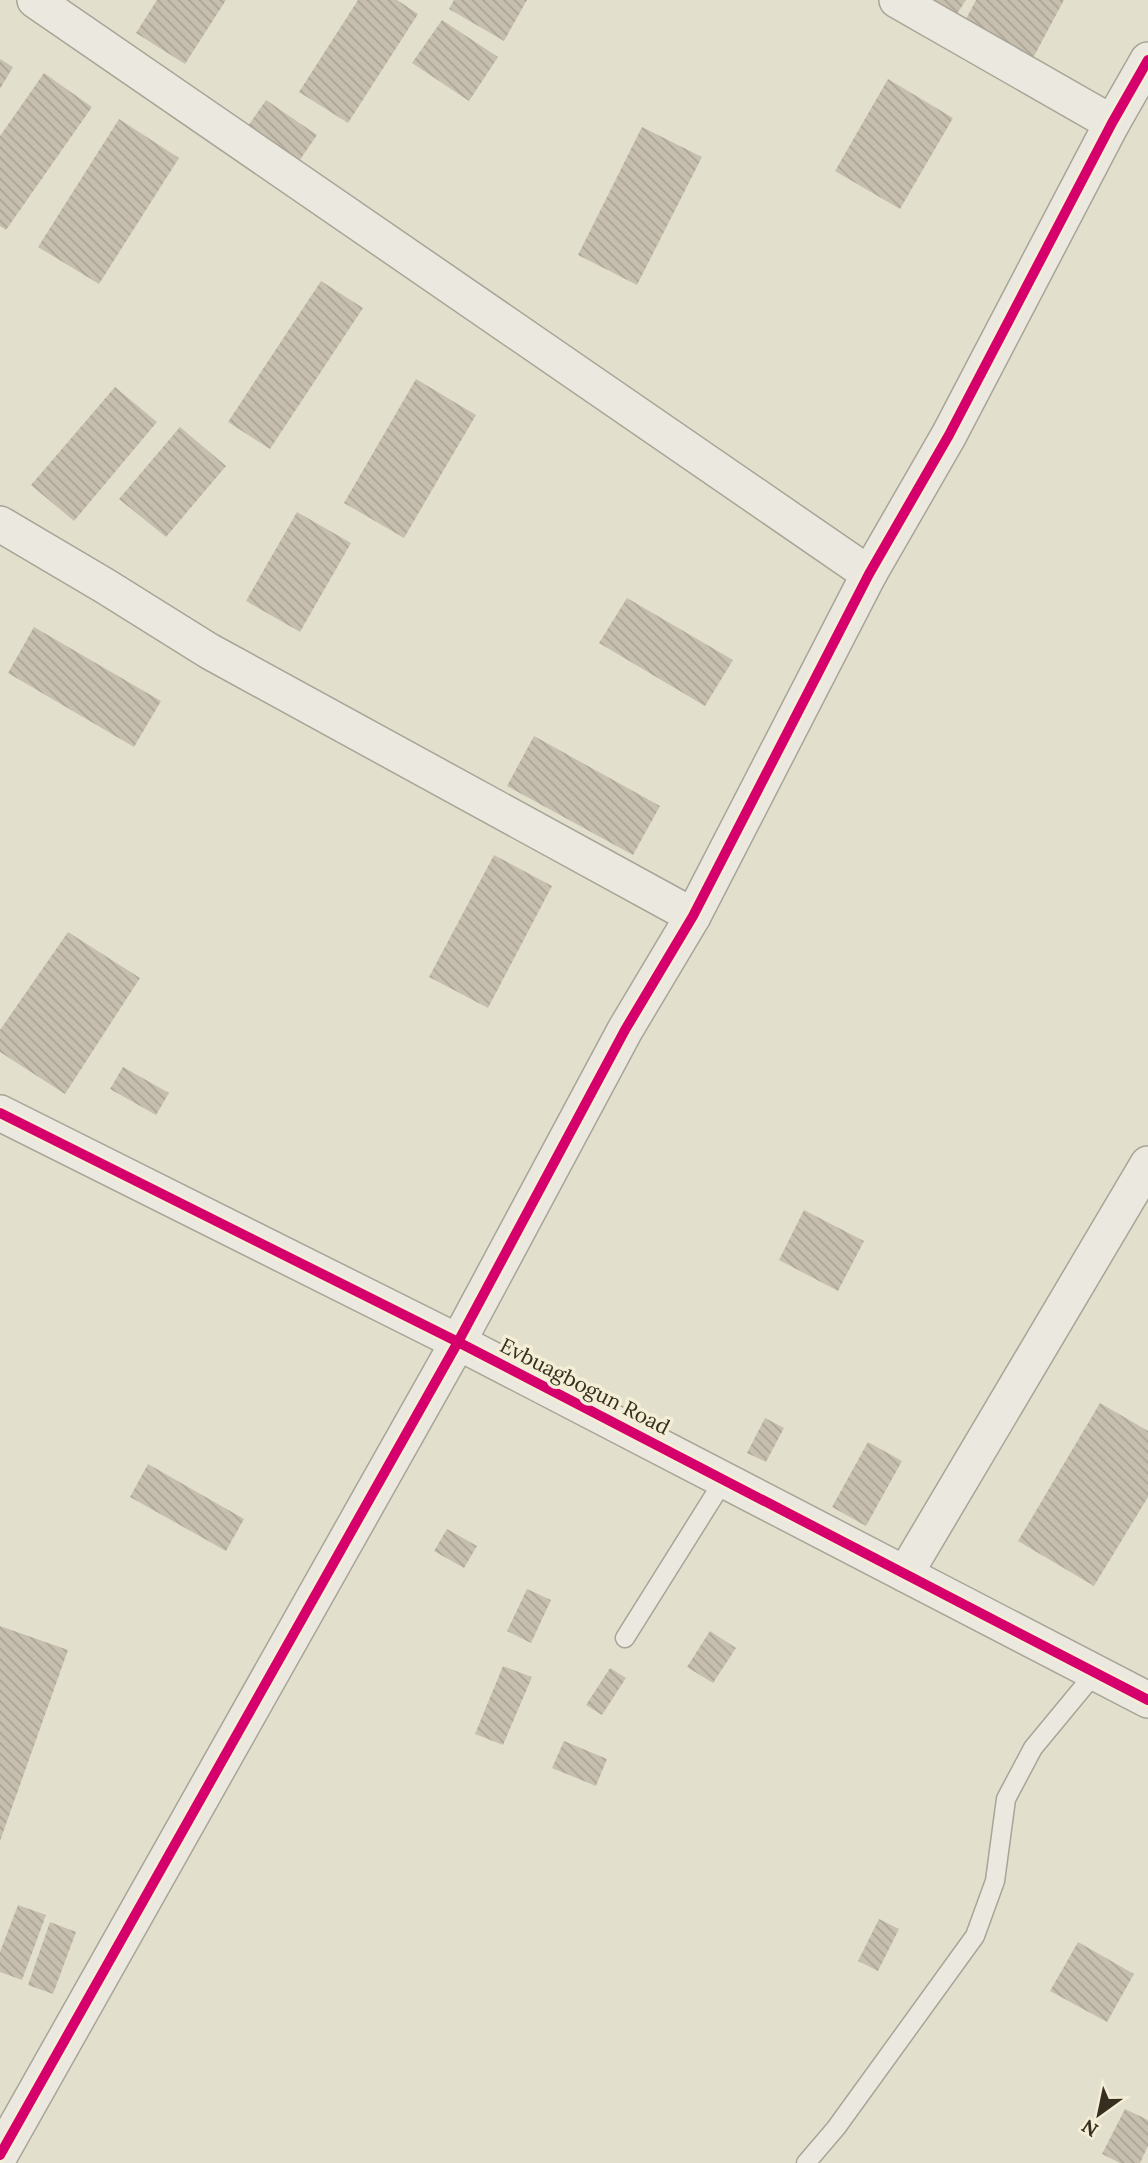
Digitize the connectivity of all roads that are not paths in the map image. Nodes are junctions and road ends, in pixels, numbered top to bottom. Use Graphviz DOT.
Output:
graph roads {
  1 [pos="35,0"];
  2 [pos="897,0"];
  3 [pos="1148,60"];
  4 [pos="1112,123"];
  5 [pos="0,524"];
  6 [pos="869,574"];
  7 [pos="692,916"];
  8 [pos="0,1113"];
  9 [pos="1148,1164"];
  10 [pos="458,1342"];
  11 [pos="724,1480"];
  12 [pos="905,1574"];
  13 [pos="625,1638"];
  14 [pos="1096,1673"];
  15 [pos="1148,1700"];
  16 [pos="0,2158"];
  17 [pos="6,2163"];
  18 [pos="806,2163"];
  1 -- 6 [label="street"];
  2 -- 4 [label="street"];
  3 -- 4 [label="street"];
  4 -- 6 [label="street"];
  5 -- 7 [label="street"];
  6 -- 7 [label="street"];
  7 -- 10 [label="street"];
  8 -- 10 [label="street, Evbuagbogun Road"];
  9 -- 12 [label="street"];
  10 -- 11 [label="street, Evbuagbogun Road"];
  10 -- 16 [label="street"];
  11 -- 12 [label="street, Evbuagbogun Road"];
  11 -- 13 [label="lane"];
  12 -- 14 [label="street, Evbuagbogun Road"];
  14 -- 15 [label="street, Evbuagbogun Road"];
  14 -- 18 [label="lane"];
  16 -- 17 [label="street"];
}
